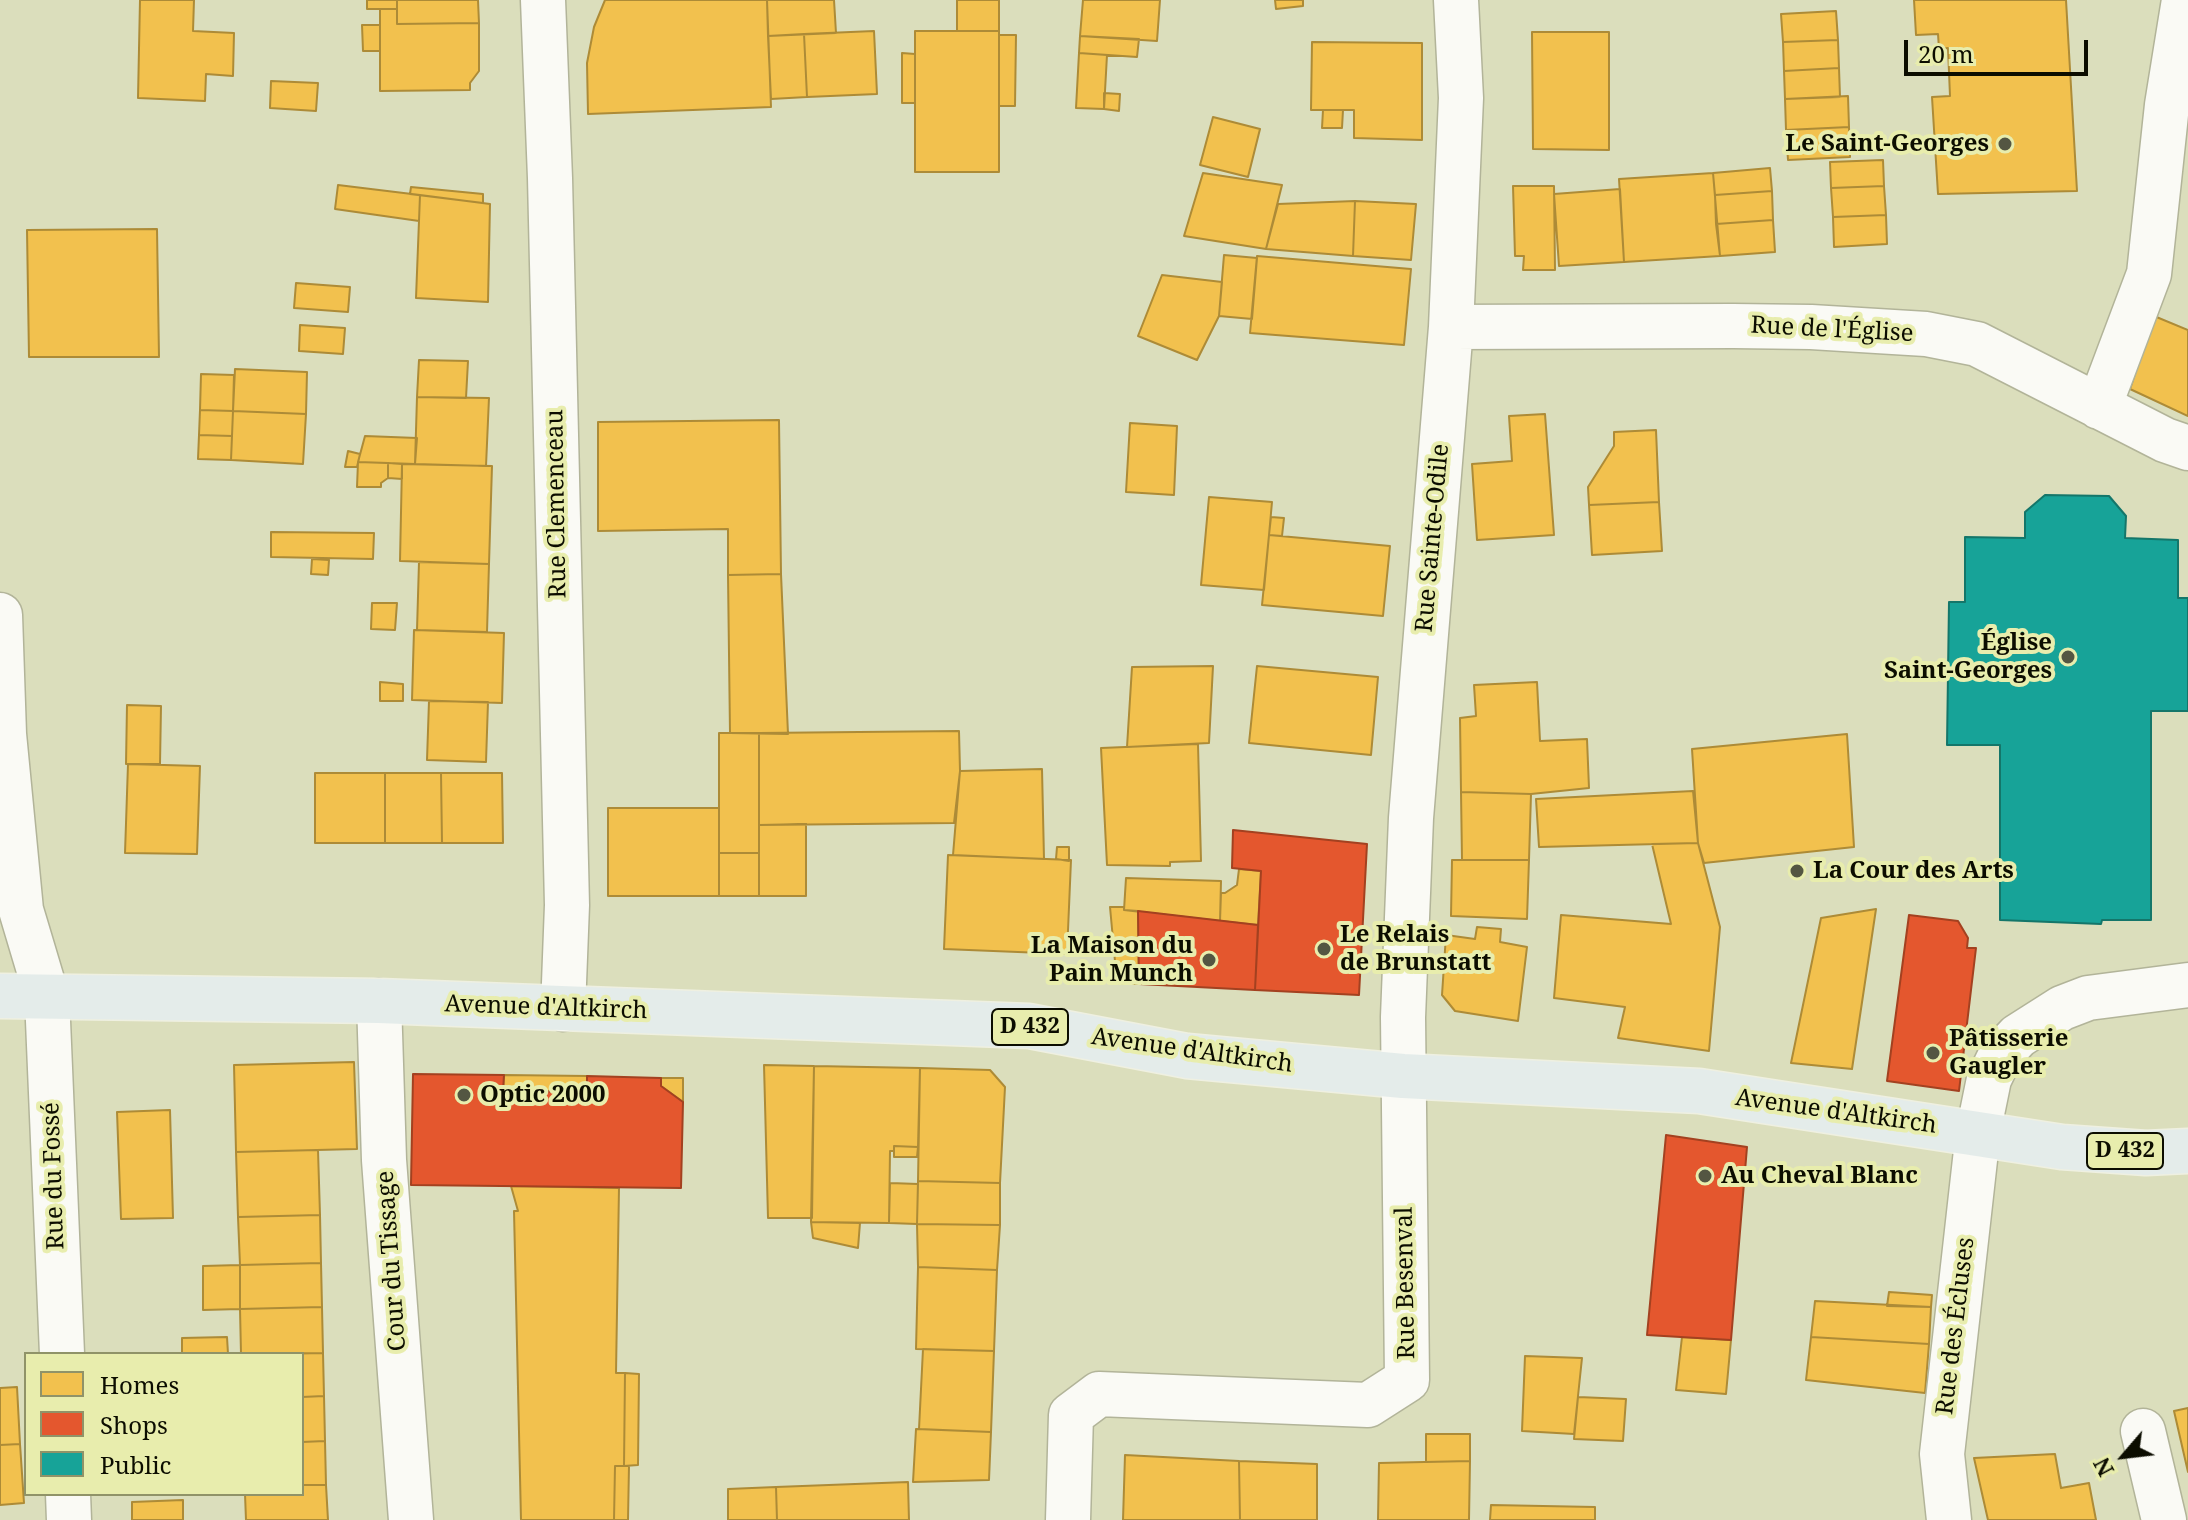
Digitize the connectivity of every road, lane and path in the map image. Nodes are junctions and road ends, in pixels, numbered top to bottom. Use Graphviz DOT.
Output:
graph roads {
  1 [pos="543,0"];
  2 [pos="1456,0"];
  3 [pos="2184,0"];
  4 [pos="1451,327"];
  5 [pos="2099,407"];
  6 [pos="2188,448"];
  7 [pos="0,615"];
  8 [pos="2,734"];
  9 [pos="2188,985"];
  10 [pos="0,996"];
  11 [pos="47,997"];
  12 [pos="379,1001"];
  13 [pos="563,1009"];
  14 [pos="1403,1076"];
  15 [pos="1978,1133"];
  16 [pos="2188,1151"];
  17 [pos="62,1352"];
  18 [pos="2143,1431"];
  19 [pos="68,1496"];
  20 [pos="69,1520"];
  21 [pos="411,1520"];
  22 [pos="1068,1520"];
  23 [pos="1949,1520"];
  24 [pos="2164,1520"];
  1 -- 13 [label="street, Rue Clemenceau"];
  2 -- 4 [label="street, Rue Sainte-Odile"];
  3 -- 5 [label="street"];
  4 -- 5 [label="street, Rue de l'Église"];
  4 -- 14 [label="street, Rue Sainte-Odile"];
  5 -- 6 [label="street, Rue de l'Église"];
  7 -- 8 [label="street, Rue du Fossé"];
  8 -- 11 [label="street, Rue du Fossé"];
  9 -- 15 [label="street, Rue des Écluses"];
  10 -- 11 [label="main road, Avenue d'Altkirch / D 432"];
  11 -- 12 [label="main road, Avenue d'Altkirch / D 432"];
  11 -- 17 [label="street, Rue du Fossé"];
  12 -- 13 [label="main road, Avenue d'Altkirch / D 432"];
  12 -- 21 [label="street, Cour du Tissage"];
  13 -- 14 [label="main road, Avenue d'Altkirch / D 432"];
  14 -- 15 [label="main road, Avenue d'Altkirch / D 432"];
  14 -- 22 [label="street, Rue Besenval"];
  15 -- 16 [label="main road, Avenue d'Altkirch / D 432"];
  15 -- 23 [label="street, Rue des Écluses"];
  18 -- 24 [label="street"];
  19 -- 20 [label="street"];
}
